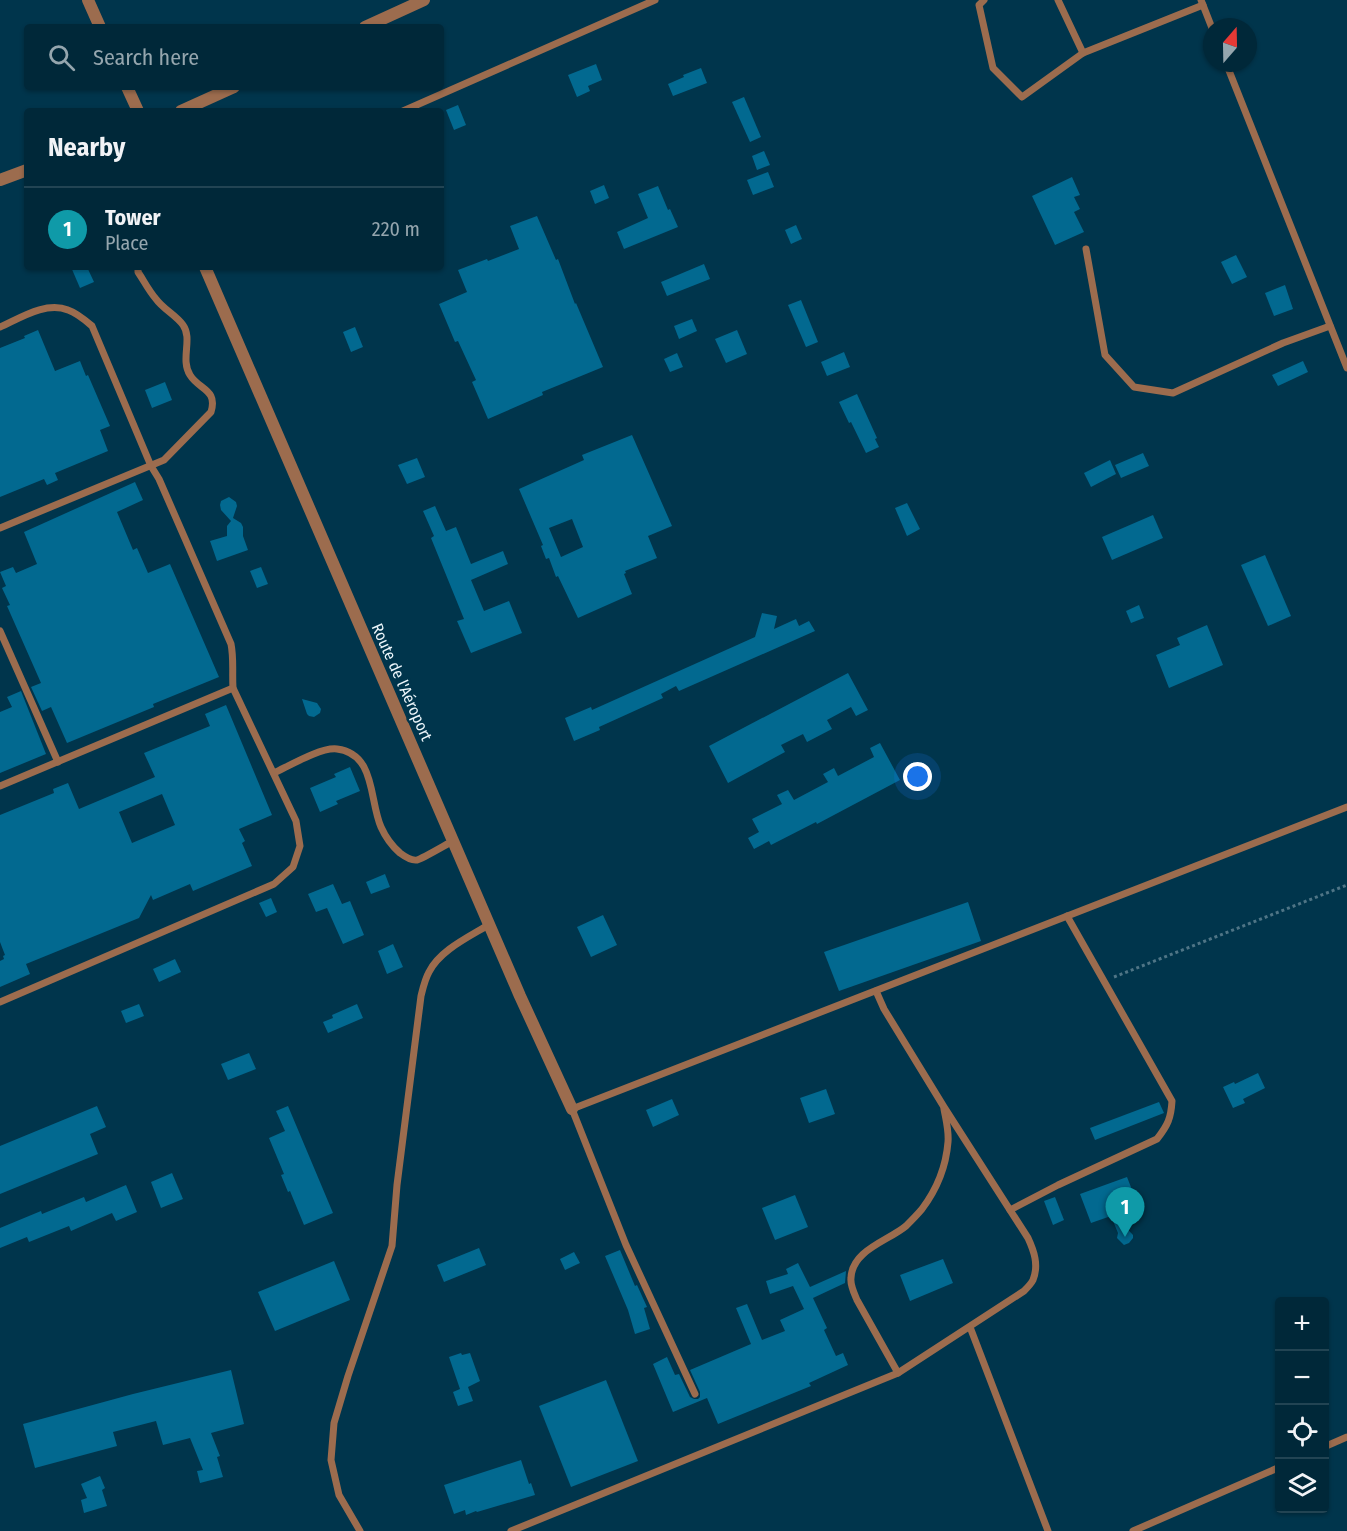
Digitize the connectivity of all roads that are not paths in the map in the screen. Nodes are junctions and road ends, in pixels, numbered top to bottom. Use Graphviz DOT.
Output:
graph roads {
  1 [pos="88,0"];
  2 [pos="424,0"];
  3 [pos="655,0"];
  4 [pos="984,0"];
  5 [pos="1058,0"];
  6 [pos="1202,2"];
  7 [pos="1208,18"];
  8 [pos="99,24"];
  9 [pos="372,24"];
  10 [pos="1083,53"];
  11 [pos="1230,72"];
  12 [pos="128,90"];
  13 [pos="227,90"];
  14 [pos="137,108"];
  15 [pos="188,108"];
  16 [pos="411,108"];
  17 [pos="24,171"];
  18 [pos="0,180"];
  19 [pos="1086,249"];
  20 [pos="138,270"];
  21 [pos="206,270"];
  22 [pos="1330,326"];
  23 [pos="0,327"];
  24 [pos="1347,368"];
  25 [pos="151,466"];
  26 [pos="0,528"];
  27 [pos="0,631"];
  28 [pos="233,687"];
  29 [pos="58,762"];
  30 [pos="274,773"];
  31 [pos="0,786"];
  32 [pos="1347,807"];
  33 [pos="453,841"];
  34 [pos="1067,916"];
  35 [pos="490,924"];
  36 [pos="876,991"];
  37 [pos="0,1002"];
  38 [pos="944,1107"];
  39 [pos="572,1109"];
  40 [pos="1010,1210"];
  41 [pos="970,1327"];
  42 [pos="898,1373"];
  43 [pos="695,1394"];
  44 [pos="1347,1437"];
  45 [pos="1329,1445"];
  46 [pos="1275,1469"];
  47 [pos="360,1531"];
  48 [pos="511,1531"];
  49 [pos="1048,1531"];
  50 [pos="1133,1531"];
  1 -- 8 [label="street"];
  2 -- 9 [label="street"];
  3 -- 16 [label="lane"];
  4 -- 10 [label="lane"];
  5 -- 10 [label="lane"];
  6 -- 7 [label="lane"];
  6 -- 10 [label="lane"];
  11 -- 22 [label="lane"];
  12 -- 14 [label="street"];
  13 -- 15 [label="street"];
  17 -- 18 [label="street"];
  19 -- 22 [label="lane"];
  20 -- 25 [label="lane"];
  21 -- 33 [label="street, Route de l'Aéroport"];
  22 -- 24 [label="lane"];
  23 -- 25 [label="lane"];
  25 -- 26 [label="lane"];
  25 -- 28 [label="lane"];
  27 -- 29 [label="lane"];
  28 -- 29 [label="lane"];
  28 -- 30 [label="lane"];
  29 -- 31 [label="lane"];
  30 -- 33 [label="lane"];
  30 -- 37 [label="lane"];
  32 -- 34 [label="lane"];
  33 -- 35 [label="street, Route de l'Aéroport"];
  34 -- 36 [label="lane"];
  34 -- 40 [label="lane"];
  35 -- 39 [label="street, Route de l'Aéroport"];
  35 -- 47 [label="lane"];
  36 -- 38 [label="lane"];
  36 -- 39 [label="lane"];
  38 -- 40 [label="lane"];
  38 -- 42 [label="lane"];
  39 -- 43 [label="lane"];
  40 -- 41 [label="lane"];
  41 -- 42 [label="lane"];
  41 -- 49 [label="lane"];
  42 -- 48 [label="lane"];
  44 -- 45 [label="lane"];
  46 -- 50 [label="lane"];
}
